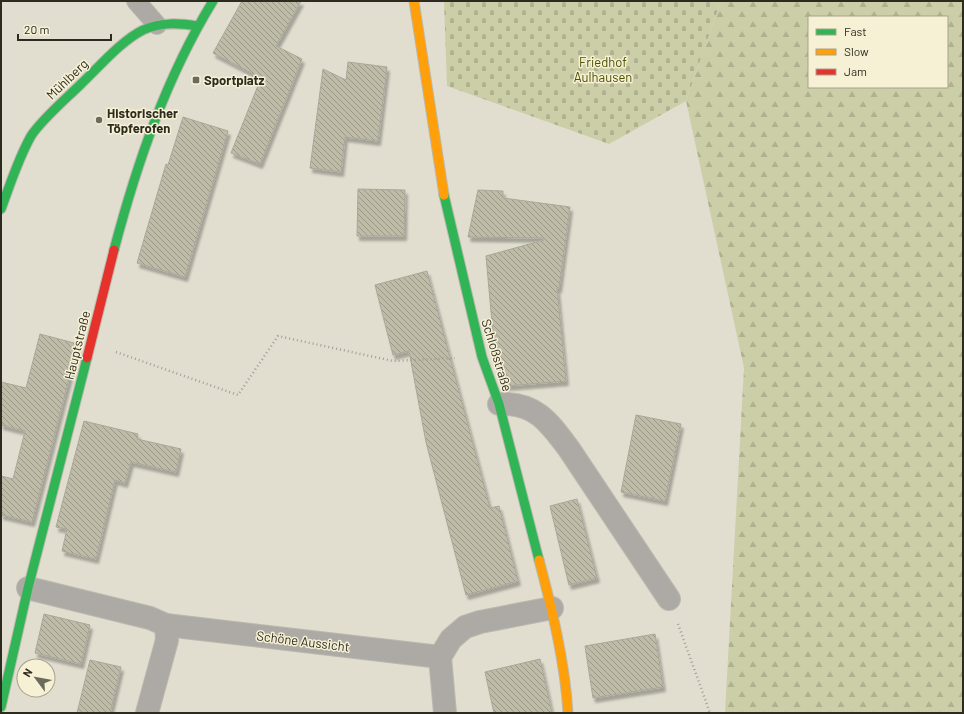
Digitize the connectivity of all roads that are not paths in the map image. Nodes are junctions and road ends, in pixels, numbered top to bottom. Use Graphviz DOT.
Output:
graph roads {
  1 [pos="136,1"];
  2 [pos="213,1"];
  3 [pos="414,1"];
  4 [pos="157,25"];
  5 [pos="197,26"];
  6 [pos="1,209"];
  7 [pos="499,404"];
  8 [pos="28,588"];
  9 [pos="669,599"];
  10 [pos="552,608"];
  11 [pos="166,625"];
  12 [pos="440,656"];
  13 [pos="1,707"];
  14 [pos="147,713"];
  15 [pos="445,713"];
  16 [pos="568,713"];
  1 -- 4 [label="lane"];
  2 -- 5 [label="street, Hauptstraße"];
  3 -- 7 [label="street, Schloßstraße"];
  4 -- 5 [label="street, Mühlberg"];
  4 -- 6 [label="street, Mühlberg"];
  5 -- 8 [label="street, Hauptstraße"];
  7 -- 9 [label="street"];
  7 -- 10 [label="street, Schloßstraße"];
  8 -- 11 [label="street, Schöne Aussicht"];
  8 -- 13 [label="street, Hauptstraße"];
  10 -- 12 [label="street"];
  10 -- 16 [label="street, Schloßstraße"];
  11 -- 12 [label="street, Schöne Aussicht"];
  11 -- 14 [label="street"];
  12 -- 15 [label="street"];
}
